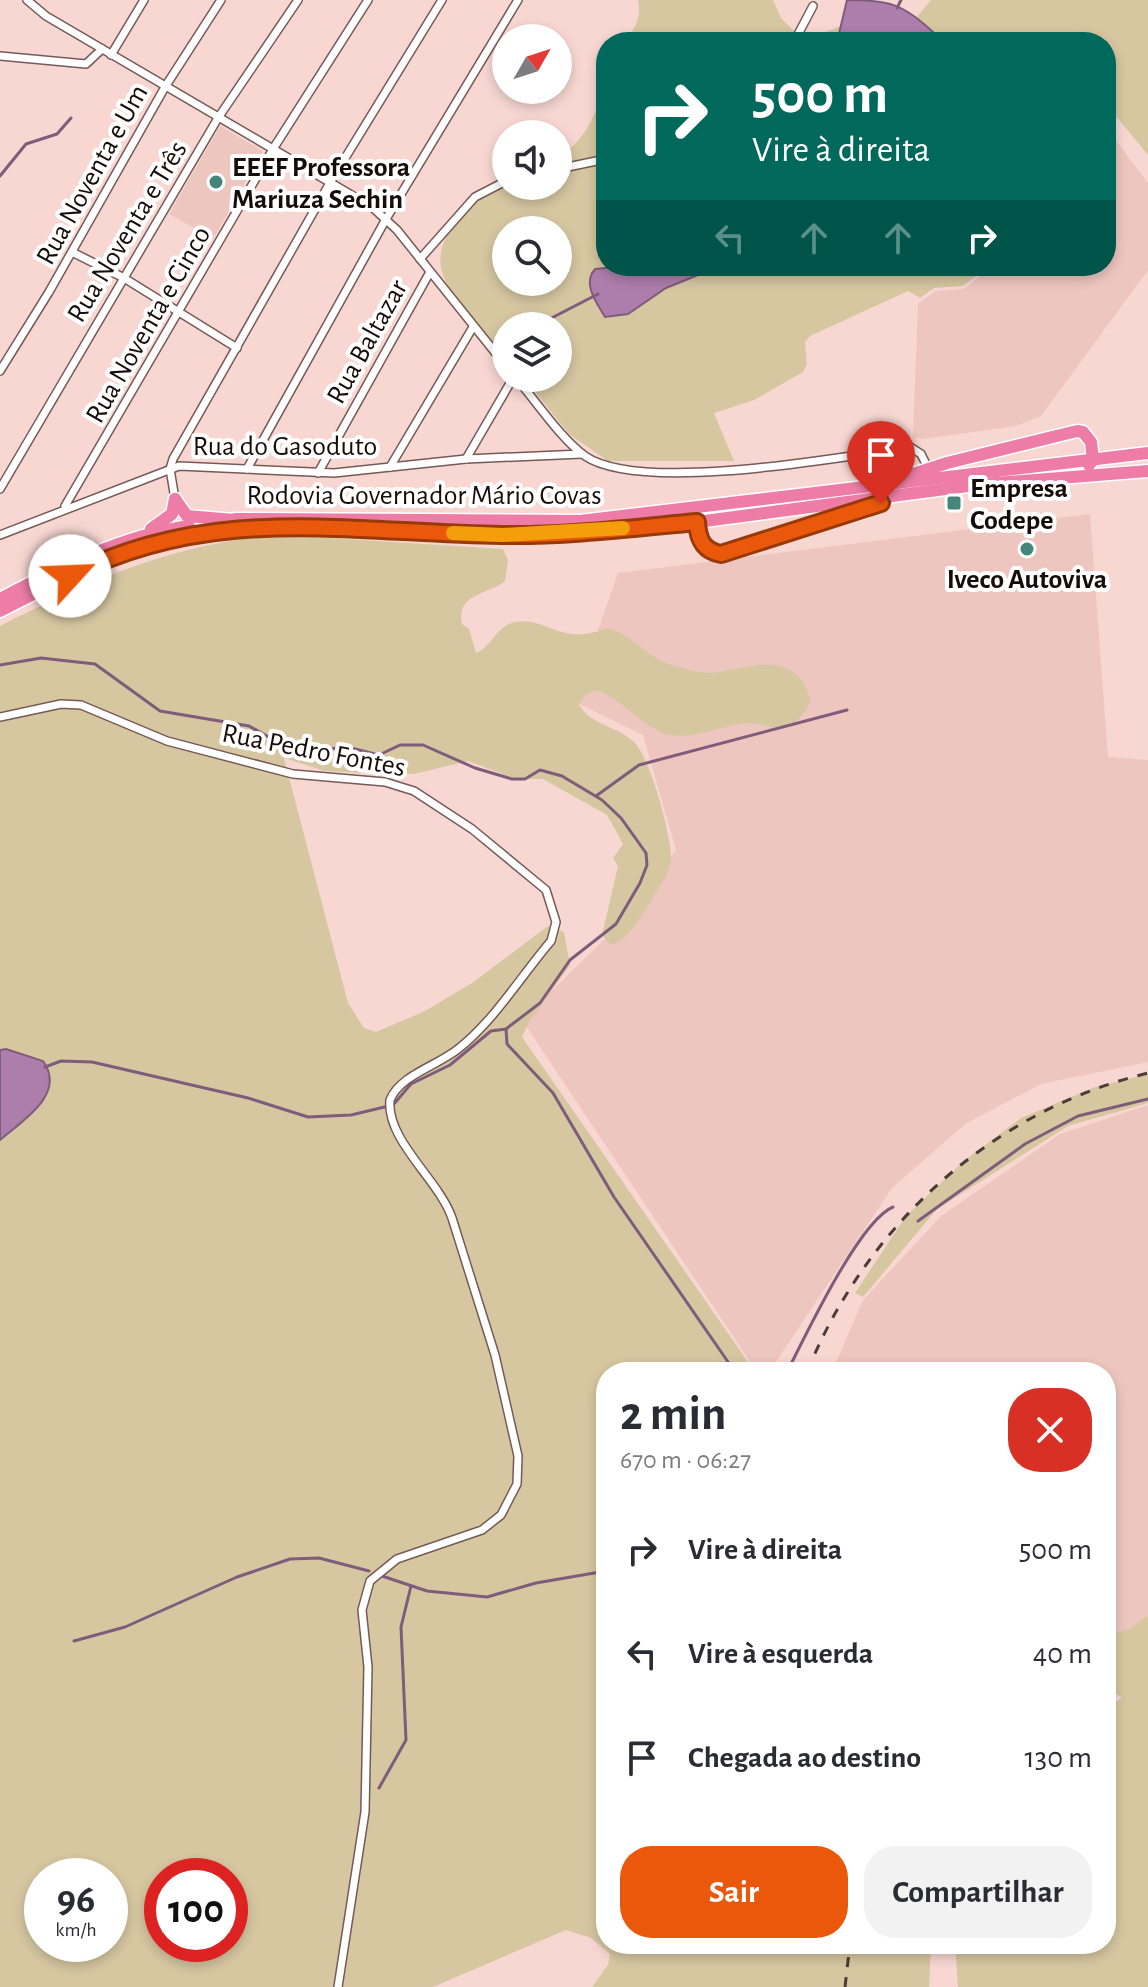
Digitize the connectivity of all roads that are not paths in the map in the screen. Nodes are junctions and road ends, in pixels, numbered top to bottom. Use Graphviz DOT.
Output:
graph roads {
  1 [pos="27,0"];
  2 [pos="144,0"];
  3 [pos="221,0"];
  4 [pos="298,0"];
  5 [pos="368,0"];
  6 [pos="442,0"];
  7 [pos="518,0"];
  8 [pos="813,6"];
  9 [pos="799,32"];
  10 [pos="102,49"];
  11 [pos="111,55"];
  12 [pos="0,56"];
  13 [pos="165,87"];
  14 [pos="218,118"];
  15 [pos="273,149"];
  16 [pos="596,161"];
  17 [pos="572,166"];
  18 [pos="331,181"];
  19 [pos="492,188"];
  20 [pos="386,219"];
  21 [pos="72,252"];
  22 [pos="420,259"];
  23 [pos="430,272"];
  24 [pos="124,278"];
  25 [pos="181,312"];
  26 [pos="473,327"];
  27 [pos="237,348"];
  28 [pos="492,349"];
  29 [pos="0,371"];
  30 [pos="507,392"];
  31 [pos="527,392"];
  32 [pos="1148,453"];
  33 [pos="582,454"];
  34 [pos="466,459"];
  35 [pos="1093,460"];
  36 [pos="390,467"];
  37 [pos="928,468"];
  38 [pos="170,469"];
  39 [pos="247,469"];
  40 [pos="1148,471"];
  41 [pos="318,473"];
  42 [pos="1115,475"];
  43 [pos="1061,478"];
  44 [pos="1148,479"];
  45 [pos="0,489"];
  46 [pos="893,489"];
  47 [pos="175,499"];
  48 [pos="711,504"];
  49 [pos="65,507"];
  50 [pos="234,520"];
  51 [pos="697,522"];
  52 [pos="0,535"];
  53 [pos="136,538"];
  54 [pos="0,599"];
  55 [pos="0,611"];
  56 [pos="0,717"];
  57 [pos="338,1987"];
  1 -- 10 [label="street"];
  2 -- 11 [label="street"];
  3 -- 13 [label="street, Rua Noventa e Um"];
  4 -- 14 [label="street, Rua Noventa e Três"];
  5 -- 15 [label="street, Rua Noventa e Cinco"];
  6 -- 18 [label="street"];
  7 -- 20 [label="street"];
  8 -- 9 [label="street"];
  10 -- 11 [label="street"];
  10 -- 12 [label="street"];
  11 -- 13 [label="street"];
  13 -- 14 [label="street"];
  13 -- 21 [label="street, Rua Noventa e Um"];
  14 -- 15 [label="street"];
  14 -- 24 [label="street, Rua Noventa e Três"];
  15 -- 18 [label="street"];
  15 -- 25 [label="street, Rua Noventa e Cinco"];
  16 -- 17 [label="street"];
  18 -- 20 [label="street"];
  18 -- 27 [label="street"];
  19 -- 22 [label="street"];
  20 -- 22 [label="street"];
  20 -- 39 [label="street"];
  21 -- 24 [label="street"];
  21 -- 29 [label="street, Rua Noventa e Um"];
  22 -- 23 [label="street"];
  23 -- 26 [label="street"];
  23 -- 41 [label="street, Rua Baltazar"];
  24 -- 25 [label="street"];
  24 -- 45 [label="street, Rua Noventa e Três"];
  25 -- 27 [label="street"];
  25 -- 49 [label="street, Rua Noventa e Cinco"];
  26 -- 28 [label="street"];
  26 -- 36 [label="street"];
  27 -- 38 [label="street"];
  30 -- 34 [label="street"];
  31 -- 33 [label="street"];
  32 -- 35 [label="highway, Rodovia Governador Mário Covas"];
  33 -- 34 [label="street, Rua do Gasoduto"];
  33 -- 37 [label="street"];
  34 -- 36 [label="street, Rua do Gasoduto"];
  35 -- 37 [label="highway"];
  35 -- 43 [label="highway"];
  35 -- 46 [label="highway, Rodovia Governador Mário Covas"];
  36 -- 41 [label="street, Rua do Gasoduto"];
  37 -- 46 [label="highway"];
  38 -- 39 [label="street, Rua do Gasoduto"];
  38 -- 47 [label="street"];
  38 -- 49 [label="street, Rua do Gasoduto"];
  39 -- 41 [label="street, Rua do Gasoduto"];
  40 -- 42 [label="highway, Rodovia Governador Mário Covas"];
  42 -- 43 [label="highway, Rodovia Governador Mário Covas"];
  42 -- 44 [label="highway"];
  43 -- 46 [label="highway, Rodovia Governador Mário Covas"];
  46 -- 48 [label="highway, Rodovia Governador Mário Covas"];
  46 -- 51 [label="highway, Rodovia Governador Mário Covas"];
  46 -- 51 [label="highway"];
  47 -- 50 [label="highway"];
  47 -- 53 [label="highway"];
  48 -- 50 [label="highway, Rodovia Governador Mário Covas"];
  48 -- 51 [label="highway"];
  49 -- 52 [label="street, Rua do Gasoduto"];
  50 -- 53 [label="highway, Rodovia Governador Mário Covas"];
  51 -- 55 [label="highway, Rodovia Governador Mário Covas"];
  53 -- 54 [label="highway, Rodovia Governador Mário Covas"];
  56 -- 57 [label="street, Rua Pedro Fontes"];
}
